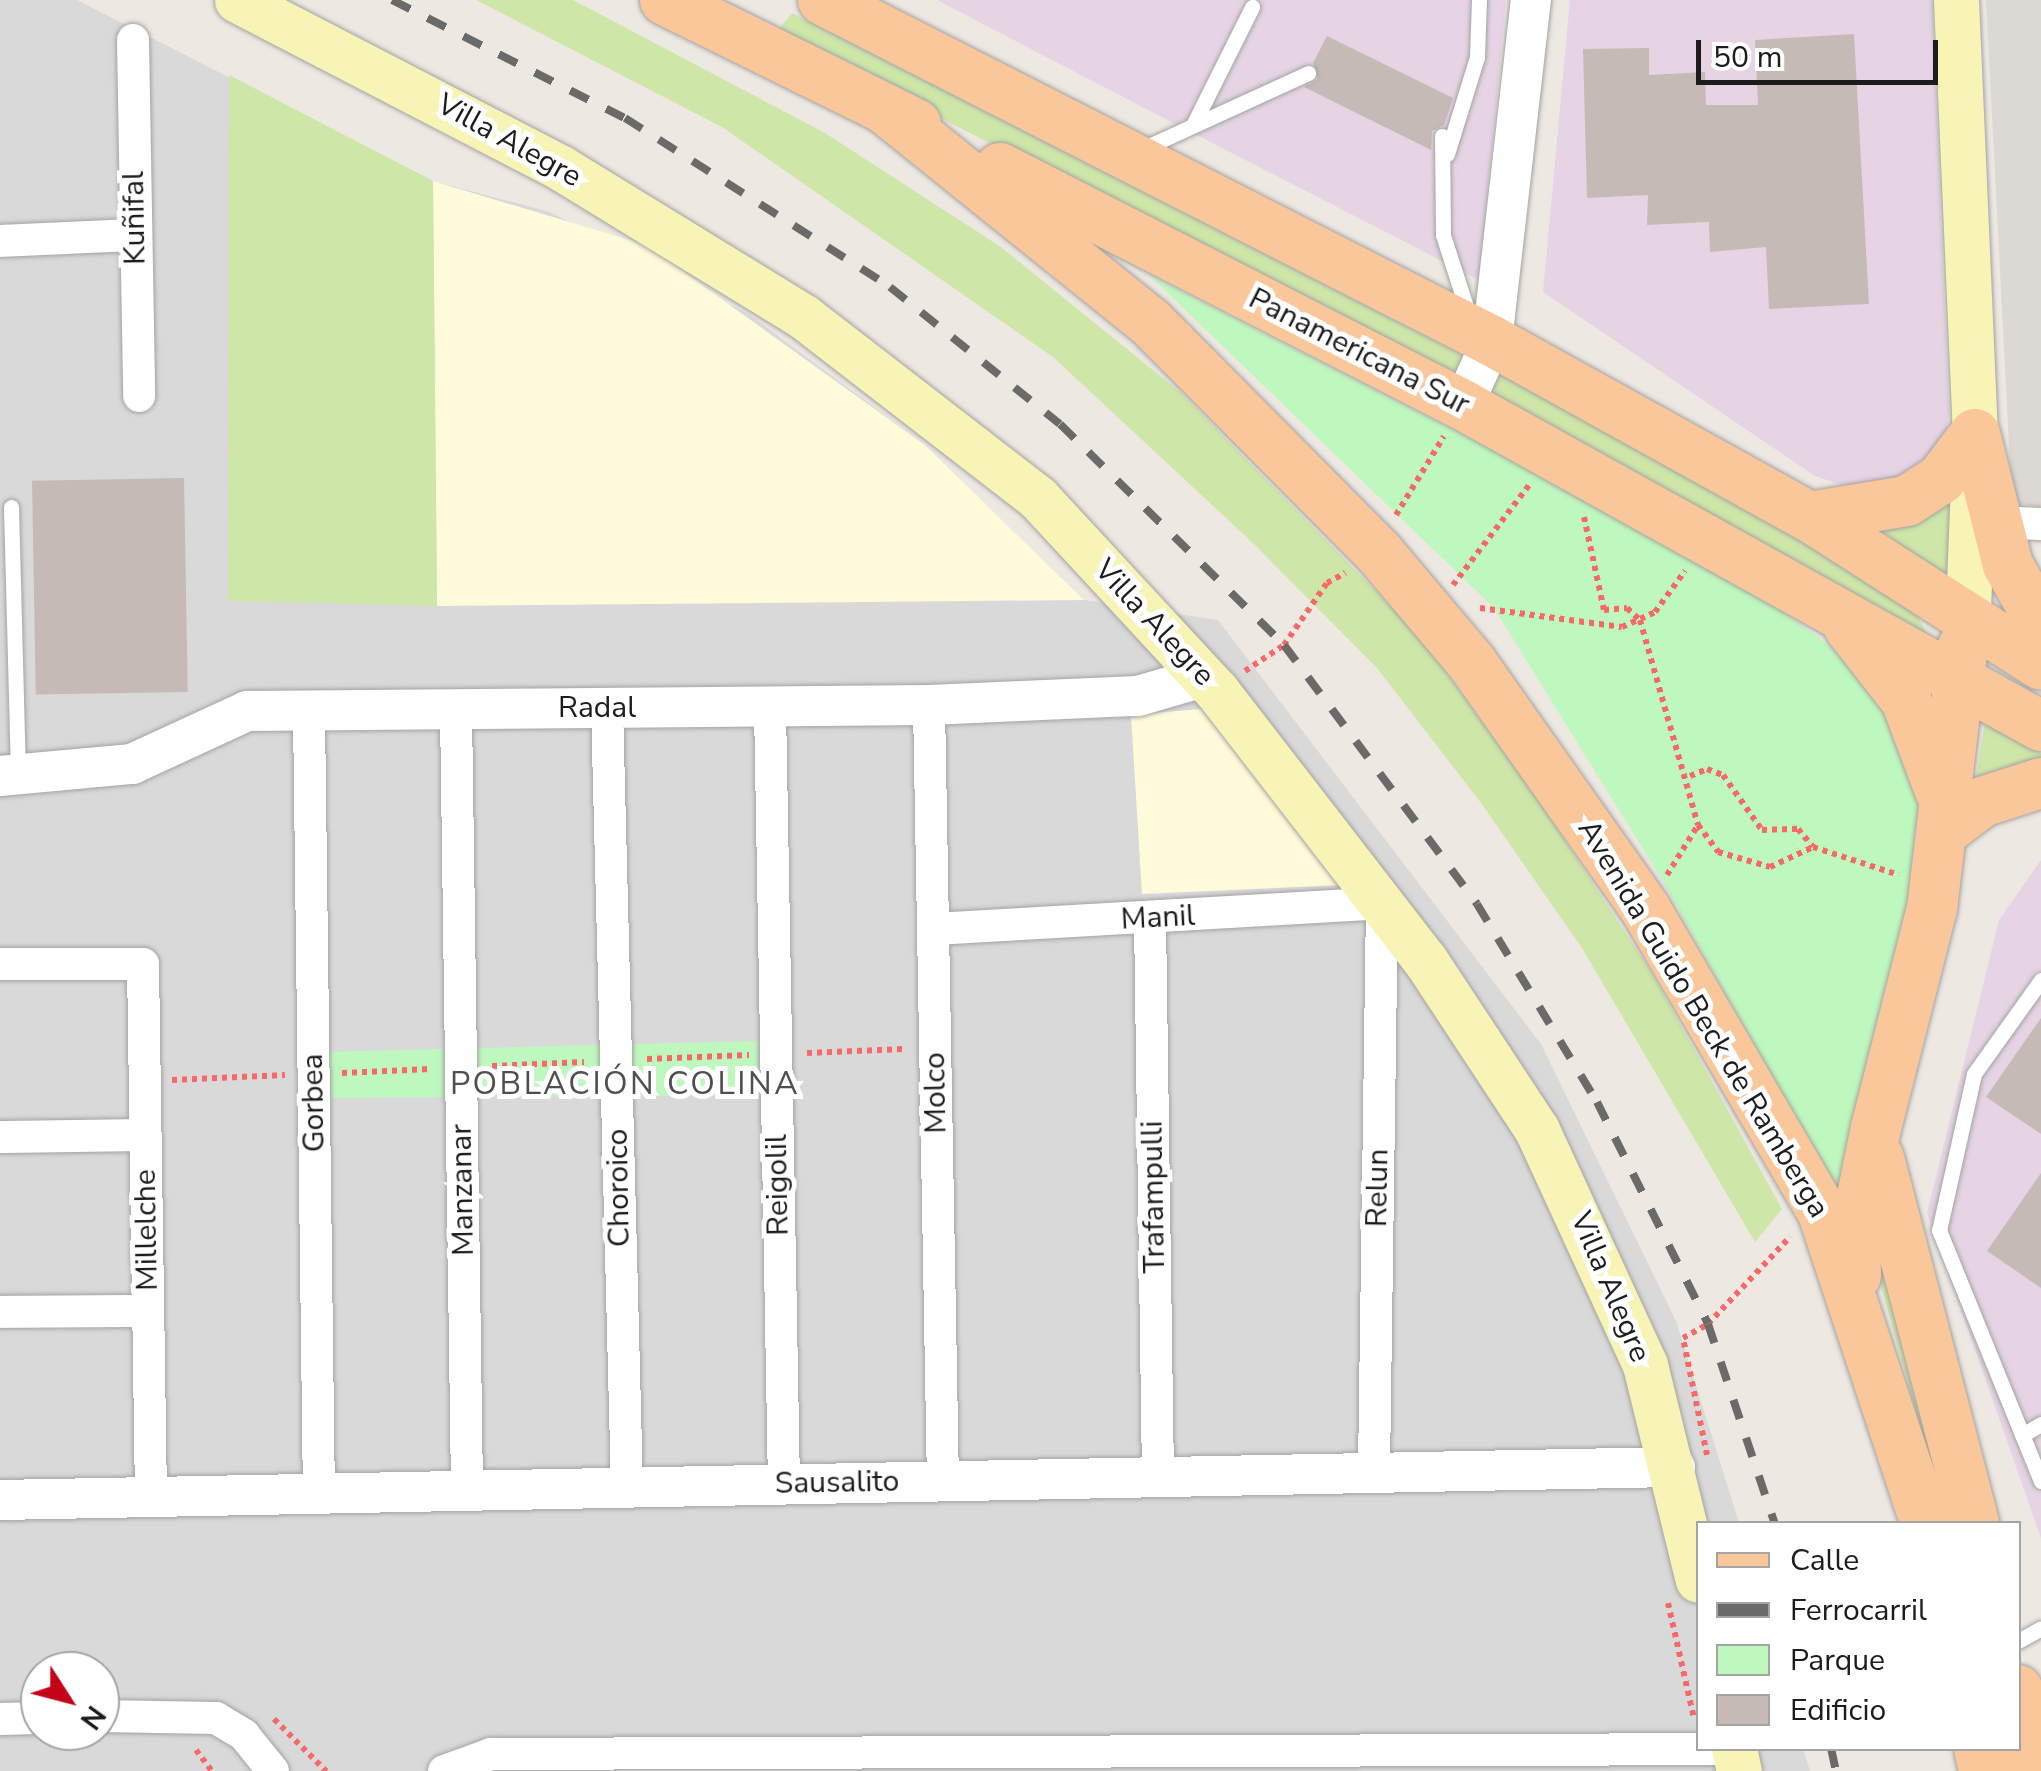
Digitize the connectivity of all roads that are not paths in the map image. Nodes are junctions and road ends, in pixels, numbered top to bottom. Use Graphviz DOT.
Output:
graph roads {
  1 [pos="237,0"];
  2 [pos="665,0"];
  3 [pos="823,0"];
  4 [pos="1479,0"];
  5 [pos="1531,0"];
  6 [pos="1956,0"];
  7 [pos="1252,7"];
  8 [pos="733,14"];
  9 [pos="134,40"];
  10 [pos="1308,73"];
  11 [pos="885,108"];
  12 [pos="1194,124"];
  13 [pos="1442,136"];
  14 [pos="1128,156"];
  15 [pos="1446,157"];
  16 [pos="134,236"];
  17 [pos="0,242"];
  18 [pos="1485,338"];
  19 [pos="139,396"];
  20 [pos="1464,405"];
  21 [pos="1975,434"];
  22 [pos="11,507"];
  23 [pos="1810,517"];
  24 [pos="2018,523"];
  25 [pos="1826,604"];
  26 [pos="1968,612"];
  27 [pos="2041,623"];
  28 [pos="2041,665"];
  29 [pos="1960,676"];
  30 [pos="1204,677"];
  31 [pos="929,705"];
  32 [pos="770,707"];
  33 [pos="607,708"];
  34 [pos="456,710"];
  35 [pos="309,712"];
  36 [pos="2041,726"];
  37 [pos="9,776"];
  38 [pos="2041,783"];
  39 [pos="1945,830"];
  40 [pos="1382,904"];
  41 [pos="1150,918"];
  42 [pos="933,928"];
  43 [pos="0,964"];
  44 [pos="2041,980"];
  45 [pos="1876,1128"];
  46 [pos="145,1134"];
  47 [pos="0,1137"];
  48 [pos="148,1311"];
  49 [pos="0,1312"];
  50 [pos="1861,1313"];
  51 [pos="2041,1424"];
  52 [pos="2022,1435"];
  53 [pos="1675,1466"];
  54 [pos="1374,1472"];
  55 [pos="1158,1476"];
  56 [pos="943,1480"];
  57 [pos="2041,1481"];
  58 [pos="784,1484"];
  59 [pos="627,1487"];
  60 [pos="467,1490"];
  61 [pos="319,1493"];
  62 [pos="151,1497"];
  63 [pos="0,1500"];
  64 [pos="1925,1521"];
  65 [pos="1973,1521"];
  66 [pos="1681,1581"];
  67 [pos="120,1716"];
  68 [pos="1696,1750"];
  69 [pos="1221,1760"];
  70 [pos="273,1771"];
  71 [pos="444,1771"];
  1 -- 30 [label="main road, Villa Alegre"];
  2 -- 8 [label="main road, Panamericana Sur"];
  3 -- 14 [label="main road"];
  4 -- 15 [label="lane"];
  5 -- 18 [label="street"];
  6 -- 21 [label="main road"];
  7 -- 12 [label="lane"];
  8 -- 11 [label="main road, Panamericana Sur"];
  9 -- 16 [label="street, Kuñifal"];
  10 -- 12 [label="lane"];
  11 -- 20 [label="main road, Panamericana Sur"];
  11 -- 50 [label="main road, Avenida Guido Beck de Ramberga"];
  12 -- 14 [label="lane"];
  13 -- 15 [label="lane"];
  14 -- 18 [label="main road"];
  15 -- 18 [label="lane"];
  16 -- 17 [label="street"];
  16 -- 19 [label="street, Kuñifal"];
  18 -- 20 [label="street"];
  18 -- 23 [label="main road"];
  20 -- 25 [label="main road, Panamericana Sur"];
  21 -- 23 [label="main road"];
  21 -- 24 [label="main road"];
  21 -- 26 [label="main road"];
  22 -- 37 [label="lane"];
  23 -- 26 [label="main road"];
  24 -- 27 [label="main road"];
  25 -- 29 [label="main road, Panamericana Sur"];
  25 -- 39 [label="main road"];
  26 -- 28 [label="main road"];
  26 -- 29 [label="main road, Avenida Guido Beck de Ramberga"];
  29 -- 36 [label="main road, Panamericana Sur"];
  29 -- 39 [label="main road, Avenida Guido Beck de Ramberga"];
  30 -- 31 [label="street, Radal"];
  30 -- 40 [label="main road, Villa Alegre"];
  31 -- 32 [label="street, Radal"];
  31 -- 42 [label="street, Molco"];
  32 -- 33 [label="street, Radal"];
  32 -- 58 [label="street, Reigolil"];
  33 -- 34 [label="street, Radal"];
  33 -- 59 [label="street, Choroico"];
  34 -- 35 [label="street, Radal"];
  34 -- 60 [label="street, Manzanar"];
  35 -- 37 [label="street, Radal"];
  35 -- 61 [label="street, Gorbea"];
  38 -- 39 [label="main road"];
  39 -- 45 [label="main road, Avenida Guido Beck de Ramberga"];
  40 -- 41 [label="street, Manil"];
  40 -- 53 [label="main road, Villa Alegre"];
  40 -- 54 [label="street, Relun"];
  41 -- 42 [label="street, Manil"];
  41 -- 55 [label="street, Trafampulli"];
  42 -- 56 [label="street, Molco"];
  43 -- 46 [label="street, Millelche"];
  44 -- 52 [label="lane"];
  45 -- 50 [label="main road, Avenida Guido Beck de Ramberga"];
  45 -- 65 [label="main road, Avenida Guido Beck de Ramberga"];
  46 -- 47 [label="street"];
  46 -- 48 [label="street, Millelche"];
  48 -- 49 [label="street"];
  48 -- 62 [label="street, Millelche"];
  50 -- 64 [label="main road, Avenida Guido Beck de Ramberga"];
  51 -- 52 [label="lane"];
  52 -- 57 [label="lane"];
  53 -- 54 [label="street, Sausalito"];
  53 -- 66 [label="main road, Villa Alegre"];
  54 -- 55 [label="street, Sausalito"];
  55 -- 56 [label="street, Sausalito"];
  56 -- 58 [label="street, Sausalito"];
  58 -- 59 [label="street, Sausalito"];
  59 -- 60 [label="street, Sausalito"];
  60 -- 61 [label="street, Sausalito"];
  61 -- 62 [label="street, Sausalito"];
  62 -- 63 [label="street, Sausalito"];
  67 -- 70 [label="street"];
  68 -- 69 [label="street"];
  69 -- 71 [label="street"];
}
